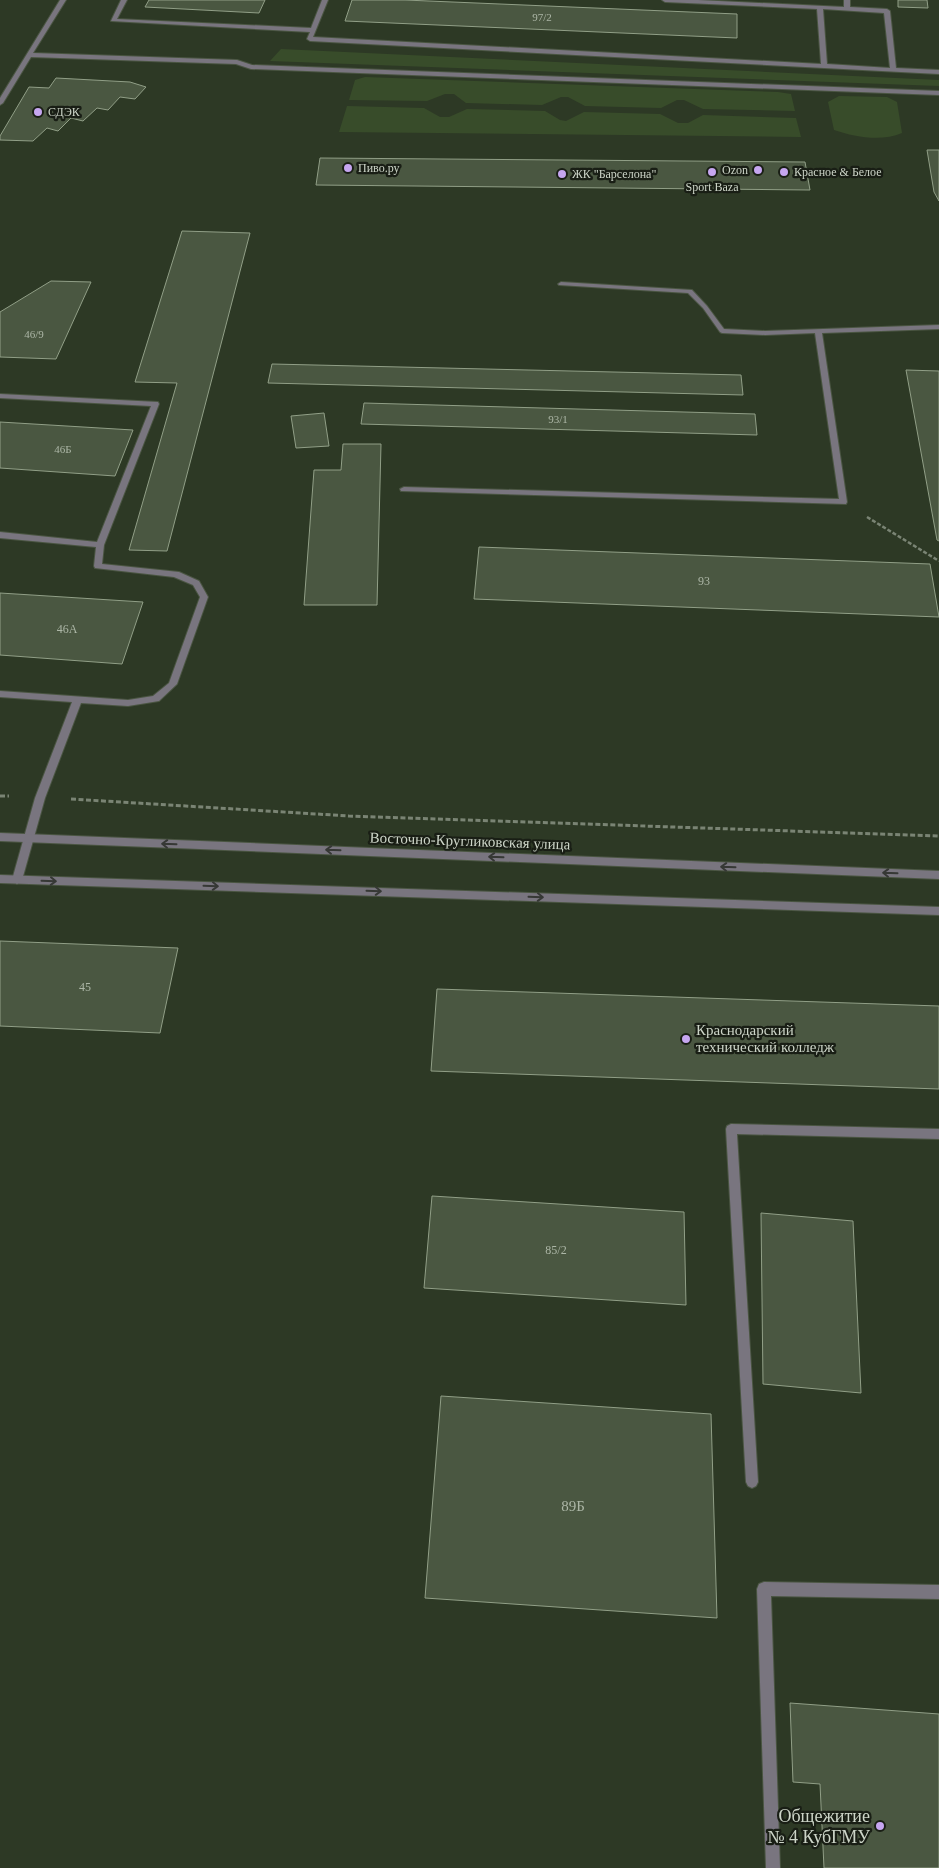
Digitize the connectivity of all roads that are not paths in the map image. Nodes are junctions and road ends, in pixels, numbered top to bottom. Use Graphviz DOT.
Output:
graph roads {
  1 [pos="63,0"];
  2 [pos="124,0"];
  3 [pos="325,0"];
  4 [pos="665,0"];
  5 [pos="846,0"];
  6 [pos="820,8"];
  7 [pos="847,9"];
  8 [pos="313,30"];
  9 [pos="29,54"];
  10 [pos="824,65"];
  11 [pos="893,69"];
  12 [pos="939,72"];
  13 [pos="0,88"];
  14 [pos="9,88"];
  15 [pos="939,93"];
  16 [pos="0,103"];
  17 [pos="561,284"];
  18 [pos="939,327"];
  19 [pos="818,331"];
  20 [pos="0,396"];
  21 [pos="404,489"];
  22 [pos="0,534"];
  23 [pos="100,545"];
  24 [pos="0,694"];
  25 [pos="78,699"];
  26 [pos="0,837"];
  27 [pos="28,838"];
  28 [pos="939,875"];
  29 [pos="0,879"];
  30 [pos="17,880"];
  31 [pos="939,910"];
  32 [pos="939,1134"];
  33 [pos="752,1482"];
  34 [pos="939,1592"];
  35 [pos="773,1868"];
  1 -- 9 [label="street"];
  2 -- 8 [label="street"];
  3 -- 8 [label="street"];
  4 -- 6 [label="street"];
  5 -- 7 [label="street"];
  6 -- 7 [label="street"];
  6 -- 10 [label="street"];
  7 -- 11 [label="street"];
  8 -- 10 [label="street"];
  9 -- 14 [label="street"];
  9 -- 15 [label="street"];
  10 -- 11 [label="street"];
  11 -- 12 [label="street"];
  13 -- 14 [label="street"];
  14 -- 16 [label="street"];
  17 -- 19 [label="street"];
  18 -- 19 [label="street"];
  19 -- 21 [label="street"];
  20 -- 23 [label="street"];
  22 -- 23 [label="street"];
  23 -- 25 [label="street"];
  24 -- 25 [label="street"];
  25 -- 27 [label="street"];
  26 -- 27 [label="street, Восточно-Кругликовская улица"];
  28 -- 27 [label="street, Восточно-Кругликовская улица, one-way"];
  27 -- 30 [label="street"];
  29 -- 30 [label="street"];
  30 -- 31 [label="street, one-way"];
  32 -- 33 [label="street"];
  34 -- 35 [label="street"];
}
